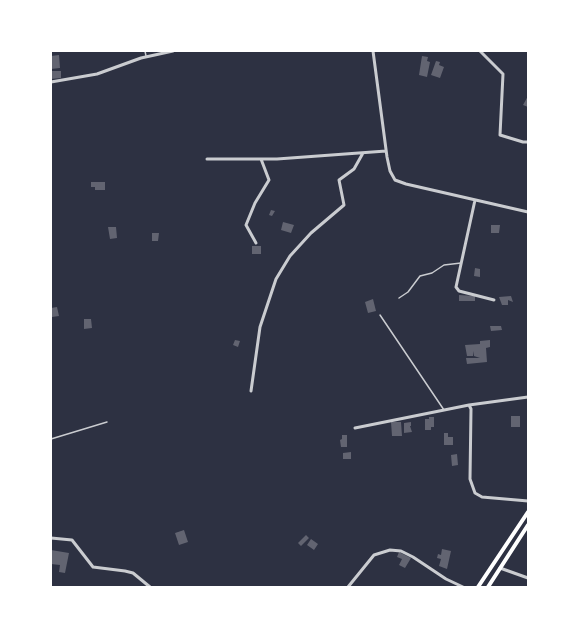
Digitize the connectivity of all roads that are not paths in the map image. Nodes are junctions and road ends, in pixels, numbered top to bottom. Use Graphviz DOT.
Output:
graph roads {
  1 [pos="145,51"];
  2 [pos="173,51"];
  3 [pos="373,51"];
  4 [pos="480,51"];
  5 [pos="146,56"];
  6 [pos="51,82"];
  7 [pos="528,142"];
  8 [pos="386,151"];
  9 [pos="363,153"];
  10 [pos="207,159"];
  11 [pos="260,159"];
  12 [pos="475,200"];
  13 [pos="528,212"];
  14 [pos="256,243"];
  15 [pos="462,263"];
  16 [pos="399,298"];
  17 [pos="494,300"];
  18 [pos="380,315"];
  19 [pos="251,391"];
  20 [pos="528,397"];
  21 [pos="469,406"];
  22 [pos="444,410"];
  23 [pos="107,422"];
  24 [pos="355,428"];
  25 [pos="51,439"];
  26 [pos="528,501"];
  27 [pos="528,512"];
  28 [pos="528,525"];
  29 [pos="51,538"];
  30 [pos="500,568"];
  31 [pos="528,578"];
  32 [pos="150,587"];
  33 [pos="348,587"];
  34 [pos="463,587"];
  35 [pos="478,587"];
  36 [pos="488,587"];
  1 -- 5 [label="lane"];
  2 -- 5 [label="street"];
  3 -- 8 [label="street"];
  4 -- 7 [label="street"];
  5 -- 6 [label="street"];
  8 -- 9 [label="street"];
  8 -- 12 [label="street"];
  9 -- 11 [label="street"];
  9 -- 19 [label="street"];
  10 -- 11 [label="street"];
  11 -- 14 [label="street"];
  12 -- 13 [label="street"];
  12 -- 15 [label="street"];
  15 -- 16 [label="lane"];
  15 -- 17 [label="street"];
  18 -- 22 [label="lane"];
  20 -- 21 [label="street"];
  21 -- 22 [label="street"];
  21 -- 26 [label="street"];
  22 -- 24 [label="street"];
  23 -- 25 [label="lane"];
  27 -- 35 [label="main road"];
  28 -- 30 [label="main road"];
  29 -- 32 [label="street"];
  30 -- 31 [label="street"];
  30 -- 36 [label="main road"];
  33 -- 34 [label="street"];
}
